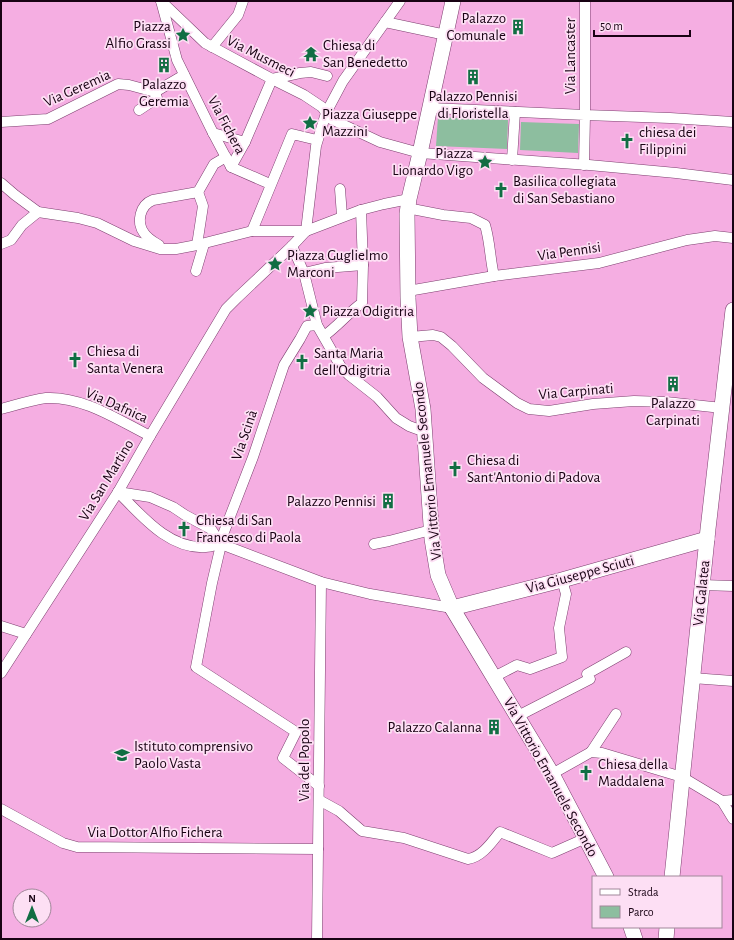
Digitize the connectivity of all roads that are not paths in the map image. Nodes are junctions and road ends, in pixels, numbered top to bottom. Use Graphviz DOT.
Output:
graph roads {
  1 [pos="161,1"];
  2 [pos="243,1"];
  3 [pos="400,1"];
  4 [pos="453,1"];
  5 [pos="585,1"];
  6 [pos="385,22"];
  7 [pos="446,36"];
  8 [pos="208,45"];
  9 [pos="184,75"];
  10 [pos="328,76"];
  11 [pos="272,80"];
  12 [pos="155,92"];
  13 [pos="431,104"];
  14 [pos="139,110"];
  15 [pos="515,112"];
  16 [pos="329,113"];
  17 [pos="587,114"];
  18 [pos="1,122"];
  19 [pos="733,122"];
  20 [pos="213,133"];
  21 [pos="245,142"];
  22 [pos="317,143"];
  23 [pos="420,153"];
  24 [pos="226,157"];
  25 [pos="512,160"];
  26 [pos="586,165"];
  27 [pos="231,167"];
  28 [pos="733,180"];
  29 [pos="1,182"];
  30 [pos="270,184"];
  31 [pos="340,189"];
  32 [pos="198,192"];
  33 [pos="408,207"];
  34 [pos="361,210"];
  35 [pos="38,212"];
  36 [pos="342,216"];
  37 [pos="309,227"];
  38 [pos="251,230"];
  39 [pos="733,238"];
  40 [pos="1,244"];
  41 [pos="201,245"];
  42 [pos="292,246"];
  43 [pos="165,248"];
  44 [pos="363,265"];
  45 [pos="196,271"];
  46 [pos="304,273"];
  47 [pos="494,276"];
  48 [pos="408,291"];
  49 [pos="733,310"];
  50 [pos="318,325"];
  51 [pos="326,336"];
  52 [pos="410,337"];
  53 [pos="730,360"];
  54 [pos="722,408"];
  55 [pos="1,410"];
  56 [pos="423,429"];
  57 [pos="150,436"];
  58 [pos="118,492"];
  59 [pos="431,530"];
  60 [pos="707,539"];
  61 [pos="221,544"];
  62 [pos="374,544"];
  63 [pos="562,580"];
  64 [pos="321,582"];
  65 [pos="702,585"];
  66 [pos="733,586"];
  67 [pos="452,608"];
  68 [pos="1,626"];
  69 [pos="26,634"];
  70 [pos="626,652"];
  71 [pos="1,673"];
  72 [pos="494,677"];
  73 [pos="692,678"];
  74 [pos="733,681"];
  75 [pos="616,714"];
  76 [pos="518,716"];
  77 [pos="591,752"];
  78 [pos="552,774"];
  79 [pos="682,777"];
  80 [pos="319,786"];
  81 [pos="319,800"];
  82 [pos="722,800"];
  83 [pos="733,800"];
  84 [pos="1,809"];
  85 [pos="733,819"];
  86 [pos="586,838"];
  87 [pos="318,849"];
  88 [pos="605,876"];
  89 [pos="672,876"];
  90 [pos="631,928"];
  91 [pos="667,928"];
  92 [pos="317,939"];
  93 [pos="635,939"];
  94 [pos="666,939"];
  1 -- 8 [label="street, Via Musmeci"];
  1 -- 9 [label="street, Via Fichera"];
  2 -- 8 [label="street"];
  3 -- 6 [label="street"];
  4 -- 7 [label="street"];
  5 -- 17 [label="street, Via Lancaster"];
  6 -- 7 [label="street"];
  6 -- 16 [label="street"];
  7 -- 13 [label="street"];
  8 -- 11 [label="street, Via Musmeci"];
  9 -- 12 [label="street"];
  9 -- 20 [label="street, Via Fichera"];
  10 -- 11 [label="street"];
  11 -- 16 [label="street, Via Musmeci"];
  11 -- 21 [label="street"];
  12 -- 14 [label="street"];
  12 -- 18 [label="street, Via Geremia"];
  13 -- 15 [label="street"];
  13 -- 23 [label="street"];
  15 -- 17 [label="street"];
  15 -- 25 [label="street"];
  16 -- 22 [label="street"];
  16 -- 23 [label="street"];
  17 -- 19 [label="street"];
  17 -- 26 [label="street, Via Lancaster"];
  20 -- 21 [label="street"];
  20 -- 24 [label="street, Via Fichera"];
  21 -- 27 [label="street"];
  22 -- 30 [label="street"];
  22 -- 37 [label="street"];
  23 -- 25 [label="street"];
  23 -- 33 [label="street, Via Vittorio Emanuele Secondo"];
  24 -- 27 [label="street, Via Fichera"];
  24 -- 32 [label="street"];
  25 -- 26 [label="street"];
  26 -- 28 [label="street"];
  27 -- 30 [label="street, Via Fichera"];
  29 -- 35 [label="street"];
  30 -- 38 [label="street"];
  31 -- 36 [label="street"];
  32 -- 41 [label="street"];
  32 -- 43 [label="street"];
  33 -- 34 [label="street"];
  33 -- 47 [label="street"];
  33 -- 48 [label="street, Via Vittorio Emanuele Secondo"];
  34 -- 36 [label="street"];
  34 -- 44 [label="street"];
  35 -- 40 [label="street"];
  35 -- 43 [label="street"];
  36 -- 37 [label="street"];
  37 -- 38 [label="street"];
  37 -- 42 [label="street, Via San Martino"];
  38 -- 41 [label="street"];
  39 -- 47 [label="street, Via Pennisi"];
  41 -- 43 [label="street"];
  41 -- 45 [label="street"];
  42 -- 46 [label="street"];
  42 -- 57 [label="street, Via San Martino"];
  44 -- 46 [label="street"];
  44 -- 51 [label="street"];
  46 -- 50 [label="street"];
  47 -- 48 [label="street, Via Pennisi"];
  48 -- 52 [label="street, Via Vittorio Emanuele Secondo"];
  49 -- 53 [label="street, Via Galatea"];
  50 -- 51 [label="street"];
  50 -- 61 [label="street, Via Scinà"];
  51 -- 56 [label="street"];
  52 -- 54 [label="street, Via Carpinati"];
  52 -- 56 [label="street, Via Vittorio Emanuele Secondo"];
  53 -- 54 [label="street, Via Galatea"];
  54 -- 60 [label="street, Via Galatea"];
  55 -- 57 [label="street, Via Dafnica"];
  56 -- 59 [label="street, Via Vittorio Emanuele Secondo"];
  57 -- 58 [label="street, Via San Martino"];
  58 -- 61 [label="street"];
  58 -- 61 [label="street"];
  58 -- 69 [label="street, Via San Martino"];
  59 -- 62 [label="street"];
  59 -- 67 [label="street, Via Vittorio Emanuele Secondo"];
  60 -- 63 [label="street, Via Giuseppe Sciuti"];
  60 -- 65 [label="street, Via Galatea"];
  61 -- 64 [label="street"];
  61 -- 80 [label="street, Via Scinà"];
  63 -- 67 [label="street, Via Giuseppe Sciuti"];
  63 -- 72 [label="street"];
  64 -- 67 [label="street"];
  64 -- 80 [label="street, Via del Popolo"];
  65 -- 66 [label="street"];
  65 -- 73 [label="street, Via Galatea"];
  67 -- 72 [label="street, Via Vittorio Emanuele Secondo"];
  68 -- 69 [label="street"];
  69 -- 71 [label="street, Via San Martino"];
  70 -- 76 [label="street"];
  72 -- 76 [label="street, Via Vittorio Emanuele Secondo"];
  73 -- 74 [label="street"];
  73 -- 79 [label="street, Via Galatea"];
  75 -- 77 [label="street"];
  76 -- 78 [label="street, Via Vittorio Emanuele Secondo"];
  77 -- 78 [label="street"];
  77 -- 79 [label="street"];
  78 -- 86 [label="street, Via Vittorio Emanuele Secondo"];
  79 -- 82 [label="street"];
  79 -- 89 [label="street, Via Galatea"];
  80 -- 81 [label="street, Via del Popolo"];
  81 -- 86 [label="street"];
  81 -- 87 [label="street, Via del Popolo"];
  82 -- 83 [label="street"];
  82 -- 85 [label="street"];
  84 -- 87 [label="street, Via Dottor Alfio Fichera"];
  86 -- 88 [label="street, Via Vittorio Emanuele Secondo"];
  87 -- 92 [label="street, Via del Popolo"];
  90 -- 93 [label="street"];
  91 -- 94 [label="street"];
}
